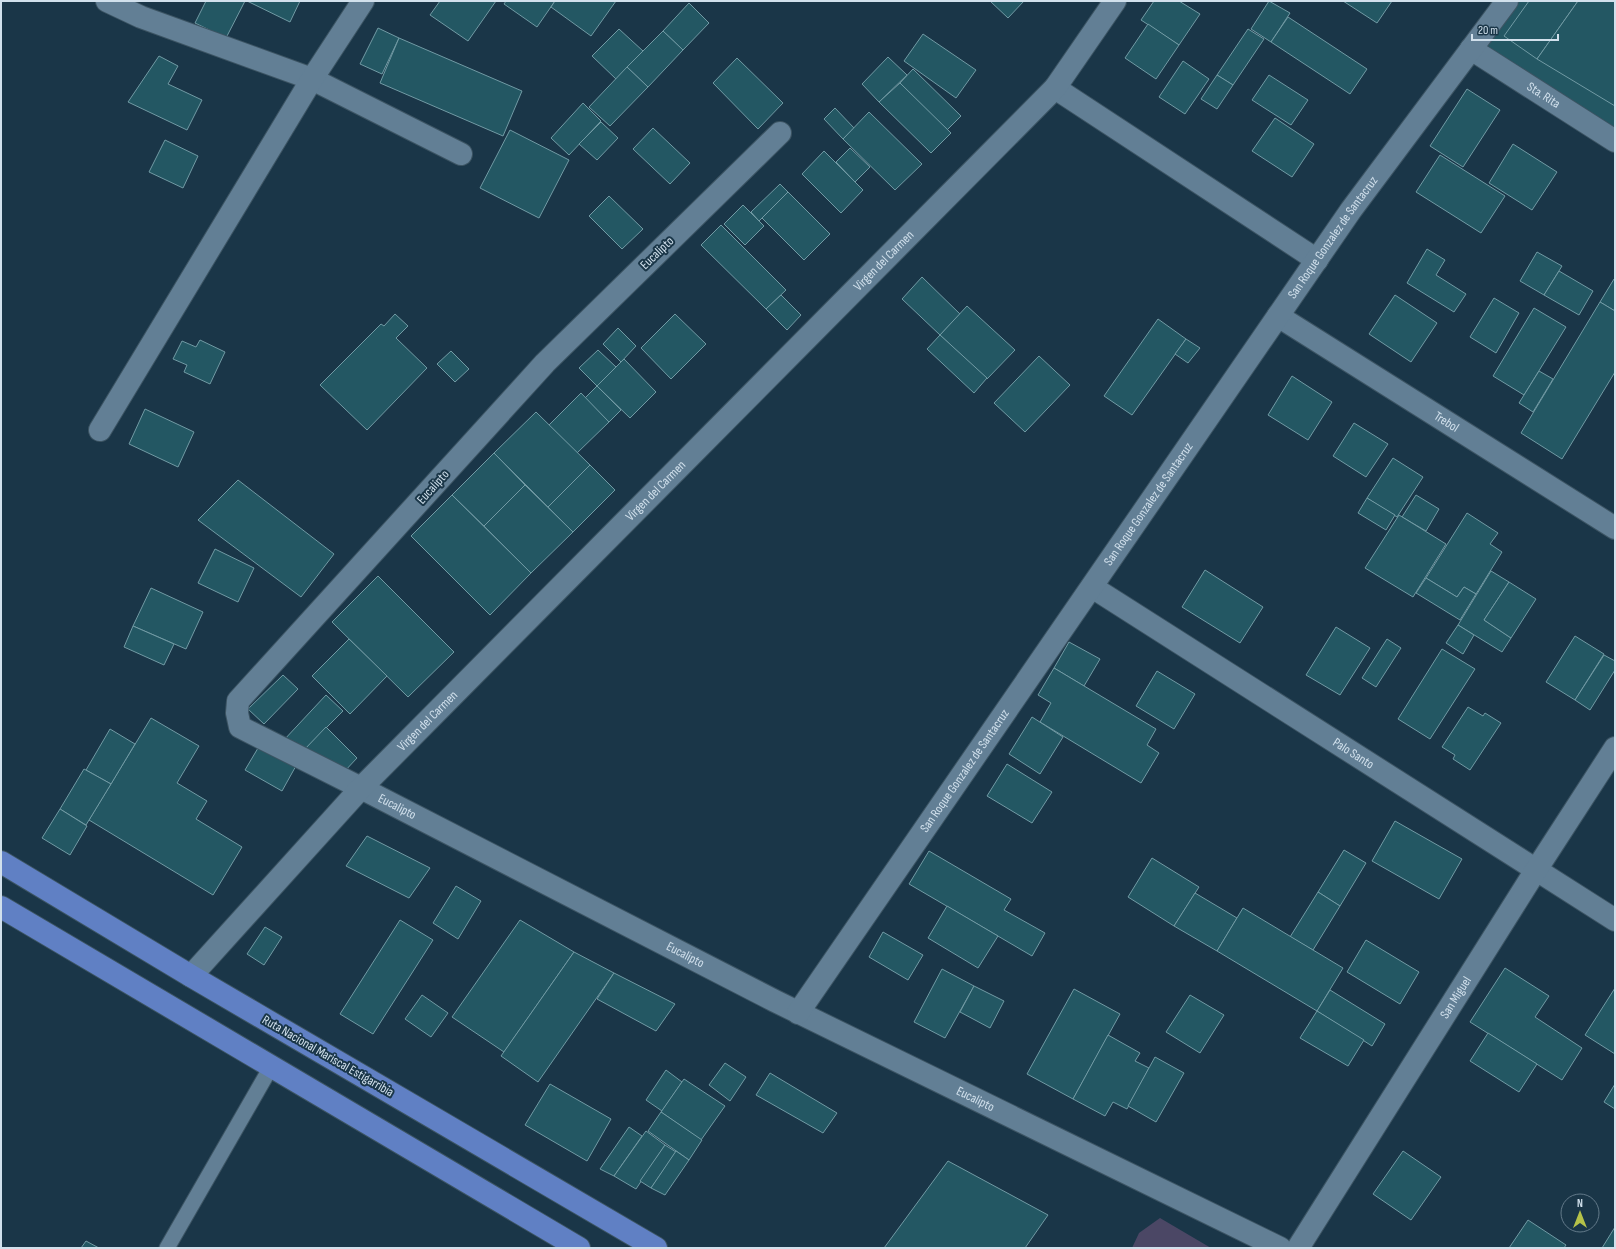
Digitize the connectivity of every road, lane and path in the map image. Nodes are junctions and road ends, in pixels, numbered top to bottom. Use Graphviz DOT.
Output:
graph roads {
  1 [pos="107,1"];
  2 [pos="362,1"];
  3 [pos="1115,1"];
  4 [pos="1507,1"];
  5 [pos="146,9"];
  6 [pos="1471,49"];
  7 [pos="312,79"];
  8 [pos="1055,88"];
  9 [pos="780,133"];
  10 [pos="1615,141"];
  11 [pos="462,154"];
  12 [pos="1317,260"];
  13 [pos="1278,316"];
  14 [pos="100,430"];
  15 [pos="1615,528"];
  16 [pos="1092,587"];
  17 [pos="1615,748"];
  18 [pos="361,788"];
  19 [pos="1,862"];
  20 [pos="1536,870"];
  21 [pos="1,907"];
  22 [pos="1615,920"];
  23 [pos="191,976"];
  24 [pos="798,1013"];
  25 [pos="271,1067"];
  26 [pos="478,1188"];
  27 [pos="167,1248"];
  28 [pos="559,1248"];
  29 [pos="579,1248"];
  30 [pos="656,1248"];
  31 [pos="1280,1248"];
  32 [pos="1298,1248"];
  1 -- 5 [label="street"];
  2 -- 7 [label="street"];
  3 -- 8 [label="street, Virgen del Carmen"];
  4 -- 6 [label="street, San Roque Gonzalez de Santacruz"];
  5 -- 7 [label="street"];
  6 -- 10 [label="street, Sta. Rita"];
  6 -- 12 [label="street, San Roque Gonzalez de Santacruz"];
  7 -- 11 [label="street"];
  7 -- 14 [label="street"];
  8 -- 12 [label="street"];
  8 -- 18 [label="street, Virgen del Carmen"];
  9 -- 18 [label="street, Eucalipto"];
  12 -- 13 [label="street, San Roque Gonzalez de Santacruz"];
  13 -- 15 [label="street, Trebol"];
  13 -- 16 [label="street, San Roque Gonzalez de Santacruz"];
  16 -- 20 [label="street, Palo Santo"];
  16 -- 24 [label="street, San Roque Gonzalez de Santacruz"];
  17 -- 20 [label="street, San Miguel"];
  18 -- 23 [label="street, Virgen del Carmen"];
  18 -- 24 [label="street, Eucalipto"];
  19 -- 23 [label="highway, Ruta Nacional Mariscal Estigarribia"];
  20 -- 22 [label="street, Palo Santo"];
  20 -- 32 [label="street, San Miguel"];
  21 -- 25 [label="highway"];
  23 -- 30 [label="highway, Ruta Nacional Mariscal Estigarribia"];
  24 -- 31 [label="street, Eucalipto"];
  25 -- 26 [label="highway"];
  25 -- 27 [label="lane"];
  26 -- 28 [label="highway"];
  26 -- 29 [label="highway"];
}
